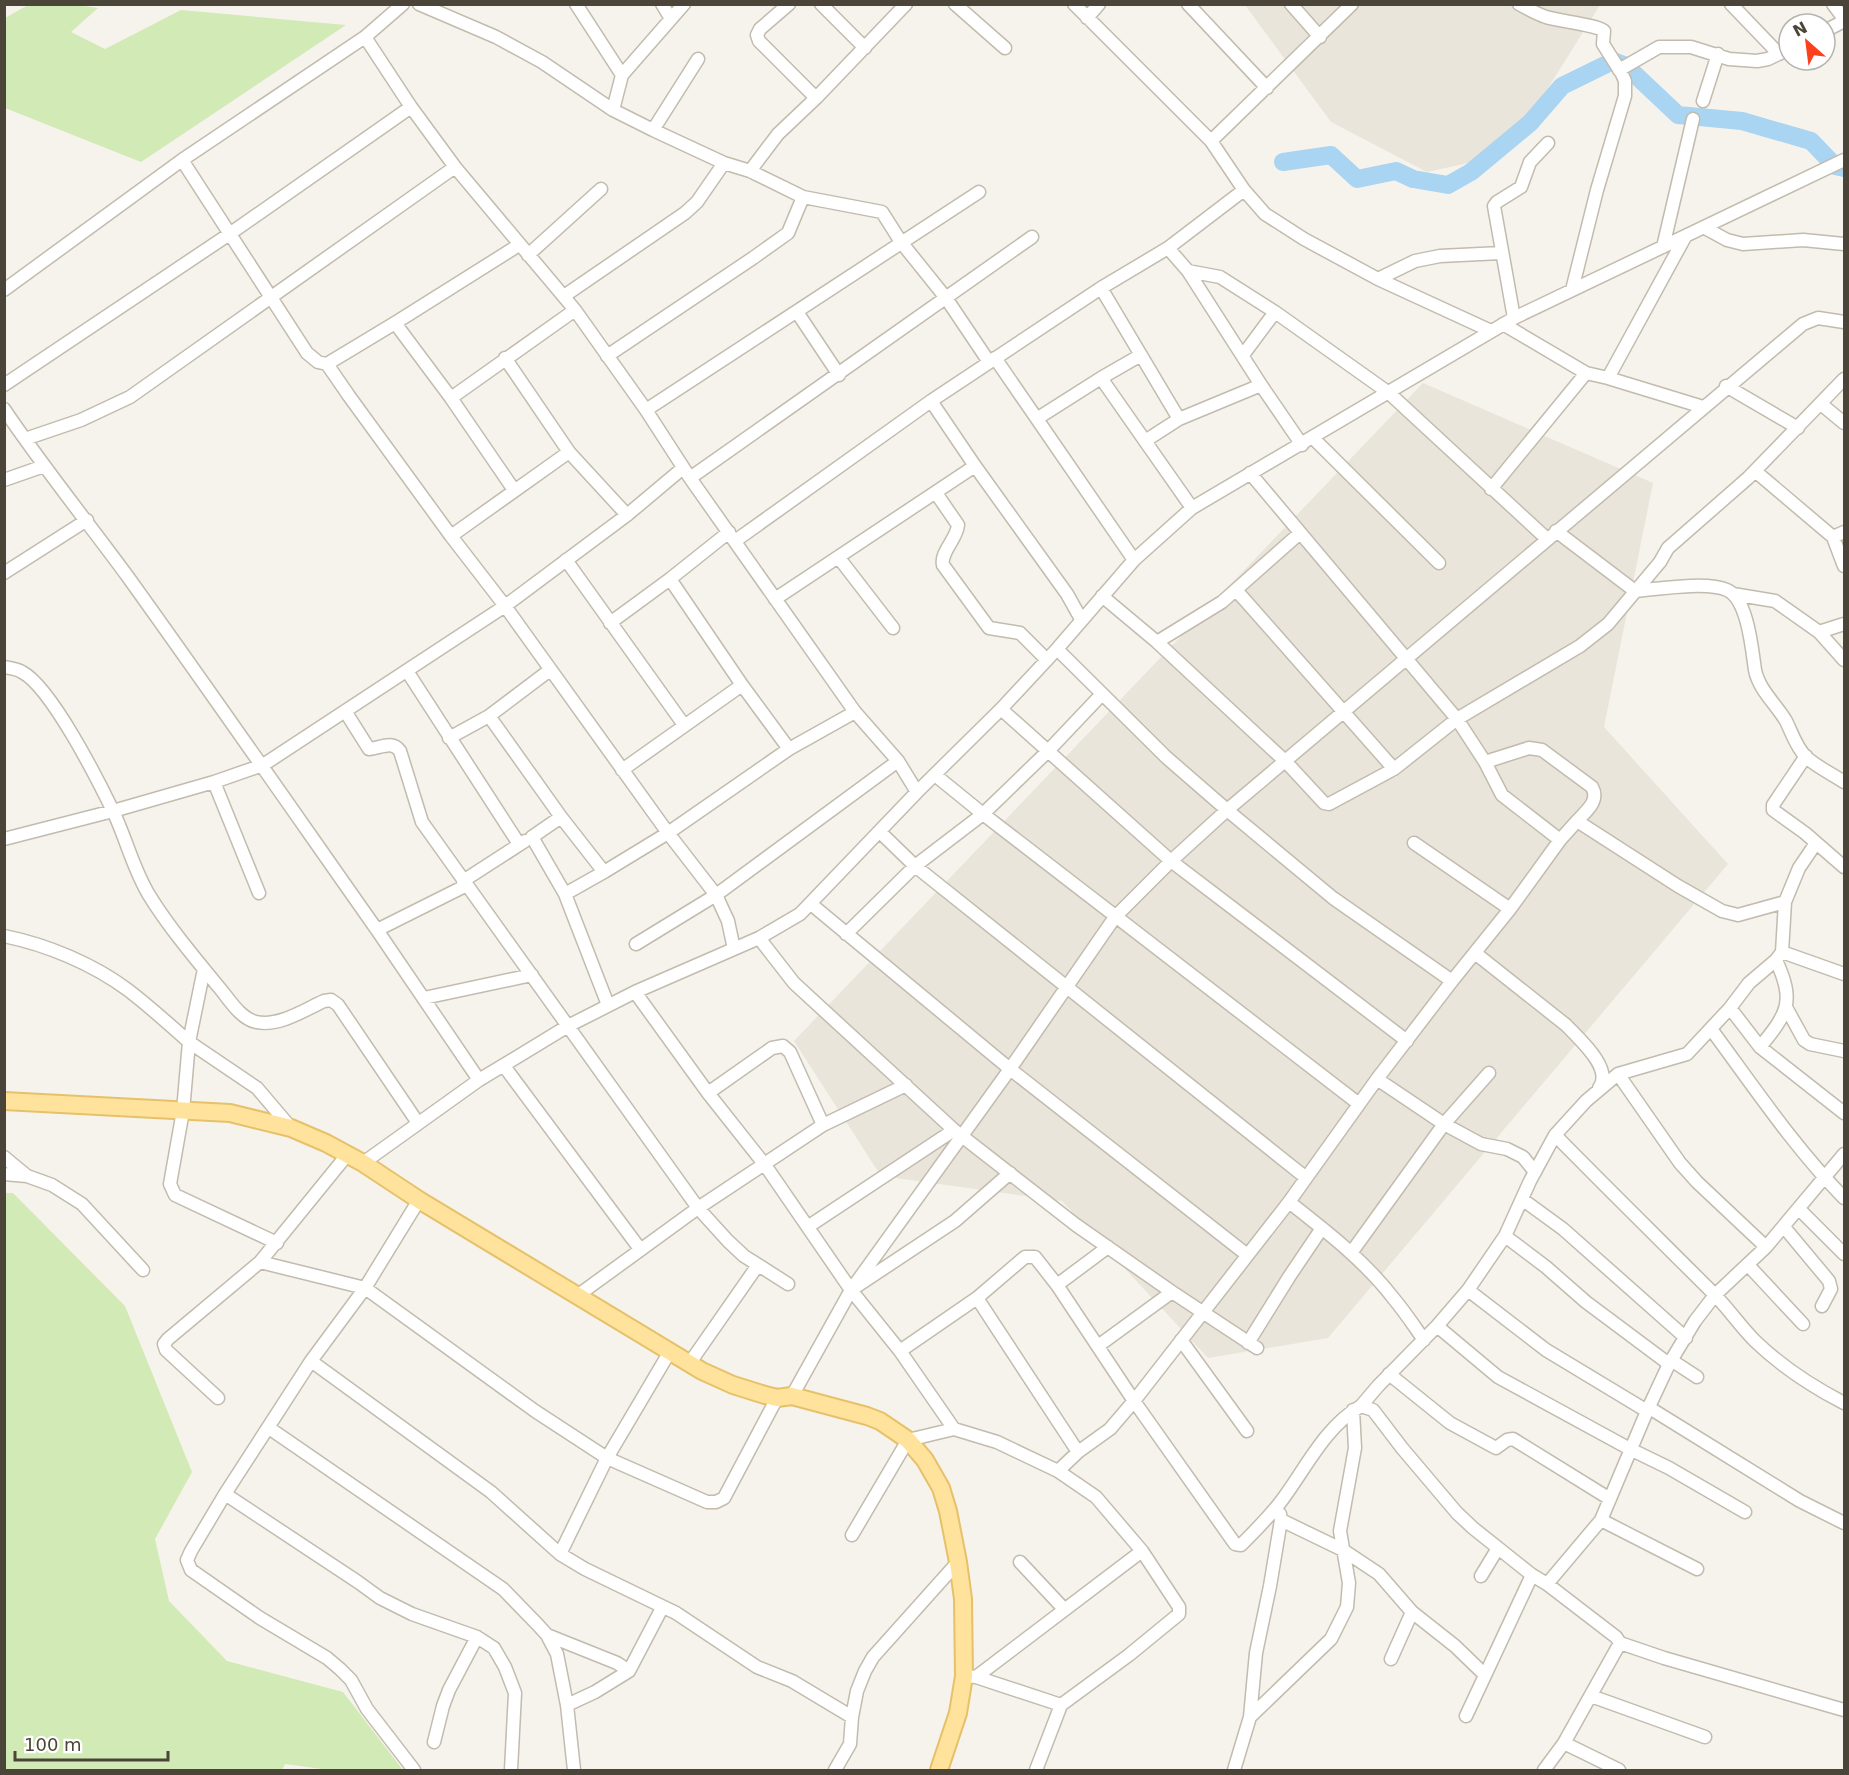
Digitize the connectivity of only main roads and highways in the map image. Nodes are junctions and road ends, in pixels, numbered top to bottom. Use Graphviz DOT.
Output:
graph roads {
  1 [pos="4,1101"];
  2 [pos="939,1770"];
  1 -- 2 [label="main road"];
}
